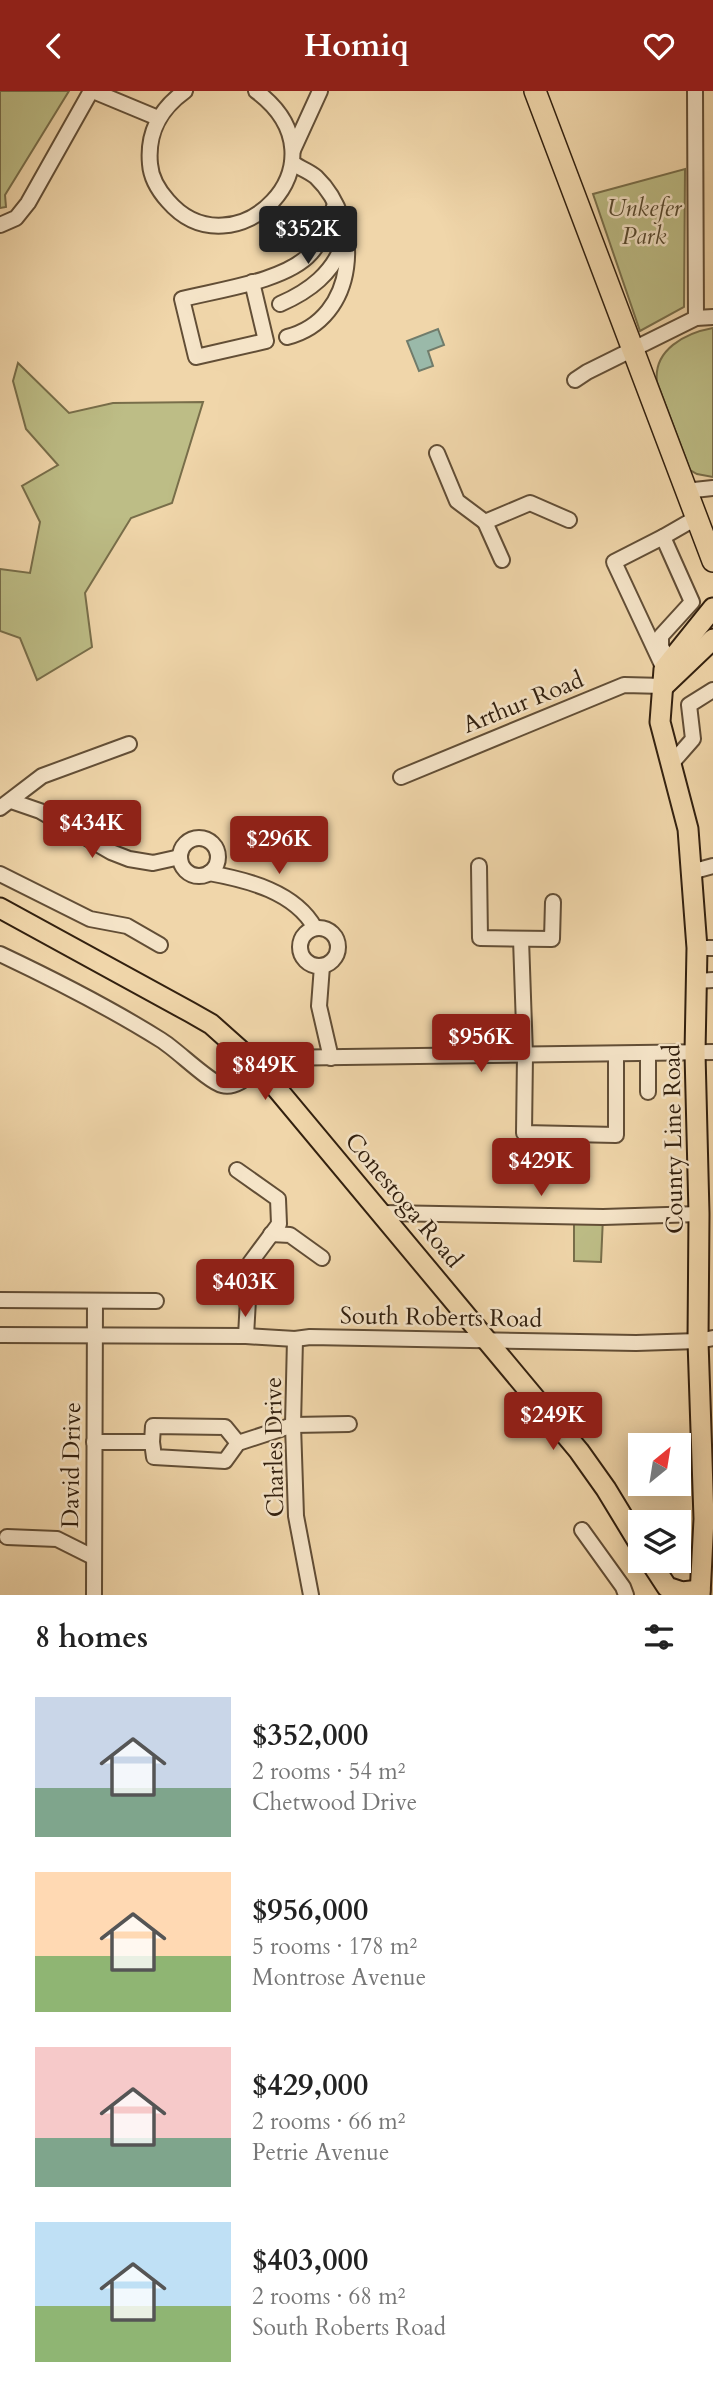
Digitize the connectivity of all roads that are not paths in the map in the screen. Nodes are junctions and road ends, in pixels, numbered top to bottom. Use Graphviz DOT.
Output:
graph roads {
  1 [pos="92,91"];
  2 [pos="185,91"];
  3 [pos="256,91"];
  4 [pos="320,91"];
  5 [pos="535,91"];
  6 [pos="695,91"];
  7 [pos="158,118"];
  8 [pos="292,157"];
  9 [pos="335,204"];
  10 [pos="0,225"];
  11 [pos="346,237"];
  12 [pos="252,282"];
  13 [pos="280,304"];
  14 [pos="713,317"];
  15 [pos="696,318"];
  16 [pos="286,337"];
  17 [pos="634,350"];
  18 [pos="575,380"];
  19 [pos="437,453"];
  20 [pos="713,488"];
  21 [pos="685,491"];
  22 [pos="569,520"];
  23 [pos="485,521"];
  24 [pos="698,523"];
  25 [pos="664,540"];
  26 [pos="502,560"];
  27 [pos="713,561"];
  28 [pos="713,608"];
  29 [pos="713,639"];
  30 [pos="666,672"];
  31 [pos="713,690"];
  32 [pos="129,744"];
  33 [pos="671,764"];
  34 [pos="401,777"];
  35 [pos="5,804"];
  36 [pos="180,857"];
  37 [pos="479,866"];
  38 [pos="713,866"];
  39 [pos="691,872"];
  40 [pos="209,873"];
  41 [pos="0,874"];
  42 [pos="553,902"];
  43 [pos="0,908"];
  44 [pos="315,928"];
  45 [pos="520,939"];
  46 [pos="160,945"];
  47 [pos="705,948"];
  48 [pos="0,954"];
  49 [pos="322,966"];
  50 [pos="705,981"];
  51 [pos="704,1052"];
  52 [pos="616,1054"];
  53 [pos="648,1054"];
  54 [pos="525,1055"];
  55 [pos="331,1058"];
  56 [pos="258,1066"];
  57 [pos="648,1092"];
  58 [pos="237,1170"];
  59 [pos="383,1213"];
  60 [pos="699,1214"];
  61 [pos="275,1229"];
  62 [pos="322,1258"];
  63 [pos="0,1300"];
  64 [pos="95,1301"];
  65 [pos="156,1301"];
  66 [pos="0,1335"];
  67 [pos="94,1335"];
  68 [pos="246,1336"];
  69 [pos="295,1339"];
  70 [pos="706,1340"];
  71 [pos="489,1342"];
  72 [pos="349,1424"];
  73 [pos="293,1425"];
  74 [pos="94,1442"];
  75 [pos="152,1442"];
  76 [pos="238,1443"];
  77 [pos="707,1458"];
  78 [pos="708,1510"];
  79 [pos="628,1525"];
  80 [pos="582,1530"];
  81 [pos="7,1537"];
  82 [pos="93,1557"];
  83 [pos="655,1573"];
  84 [pos="663,1591"];
  85 [pos="704,1591"];
  86 [pos="94,1595"];
  87 [pos="312,1595"];
  88 [pos="626,1595"];
  1 -- 7 [label="street"];
  1 -- 10 [label="street"];
  2 -- 7 [label="street"];
  3 -- 8 [label="street"];
  4 -- 8 [label="street"];
  5 -- 17 [label="highway"];
  6 -- 15 [label="street"];
  7 -- 8 [label="street"];
  8 -- 9 [label="street"];
  9 -- 11 [label="street"];
  9 -- 12 [label="street"];
  11 -- 13 [label="street"];
  11 -- 16 [label="street"];
  12 -- 12 [label="street"];
  14 -- 15 [label="street"];
  15 -- 17 [label="street"];
  17 -- 18 [label="street"];
  17 -- 21 [label="highway"];
  19 -- 23 [label="street"];
  20 -- 21 [label="street"];
  21 -- 24 [label="highway"];
  22 -- 23 [label="street"];
  23 -- 26 [label="street"];
  24 -- 25 [label="street"];
  24 -- 27 [label="highway"];
  25 -- 30 [label="street"];
  25 -- 30 [label="street"];
  28 -- 30 [label="main road"];
  29 -- 30 [label="main road"];
  30 -- 33 [label="main road, County Line Road"];
  30 -- 34 [label="street, Arthur Road"];
  31 -- 33 [label="street"];
  32 -- 35 [label="street"];
  33 -- 39 [label="main road, County Line Road"];
  35 -- 36 [label="street"];
  36 -- 40 [label="street"];
  36 -- 40 [label="street"];
  37 -- 45 [label="street"];
  38 -- 39 [label="street"];
  39 -- 47 [label="main road, County Line Road"];
  40 -- 44 [label="street"];
  41 -- 46 [label="street"];
  42 -- 45 [label="street"];
  43 -- 56 [label="main road, Conestoga Road"];
  44 -- 49 [label="street"];
  44 -- 49 [label="street"];
  45 -- 54 [label="street"];
  47 -- 50 [label="main road, County Line Road"];
  48 -- 56 [label="street"];
  49 -- 55 [label="street"];
  50 -- 51 [label="main road, County Line Road"];
  51 -- 53 [label="street"];
  51 -- 60 [label="main road, County Line Road"];
  52 -- 53 [label="street"];
  52 -- 54 [label="street"];
  52 -- 54 [label="street"];
  53 -- 57 [label="street"];
  54 -- 55 [label="street"];
  55 -- 56 [label="street"];
  56 -- 59 [label="main road, Conestoga Road"];
  58 -- 61 [label="street"];
  59 -- 60 [label="street"];
  59 -- 71 [label="main road, Conestoga Road"];
  60 -- 70 [label="main road, County Line Road"];
  61 -- 62 [label="street"];
  61 -- 68 [label="street"];
  63 -- 64 [label="street"];
  64 -- 65 [label="street"];
  64 -- 67 [label="street, David Drive"];
  66 -- 67 [label="street, South Roberts Road"];
  67 -- 68 [label="street, South Roberts Road"];
  67 -- 74 [label="street, David Drive"];
  68 -- 69 [label="street, South Roberts Road"];
  69 -- 71 [label="street, South Roberts Road"];
  69 -- 73 [label="street, Charles Drive"];
  70 -- 71 [label="street, South Roberts Road"];
  70 -- 77 [label="main road, County Line Road"];
  71 -- 79 [label="main road, Conestoga Road"];
  72 -- 73 [label="street"];
  73 -- 76 [label="street"];
  73 -- 87 [label="street, Charles Drive"];
  74 -- 75 [label="street"];
  74 -- 82 [label="street, David Drive"];
  75 -- 76 [label="street"];
  75 -- 76 [label="street"];
  77 -- 78 [label="main road, County Line Road"];
  78 -- 85 [label="main road, County Line Road"];
  80 -- 88 [label="street"];
  81 -- 82 [label="street"];
  82 -- 86 [label="street, David Drive"];
  83 -- 84 [label="main road"];
  84 -- 85 [label="main road"];
}
